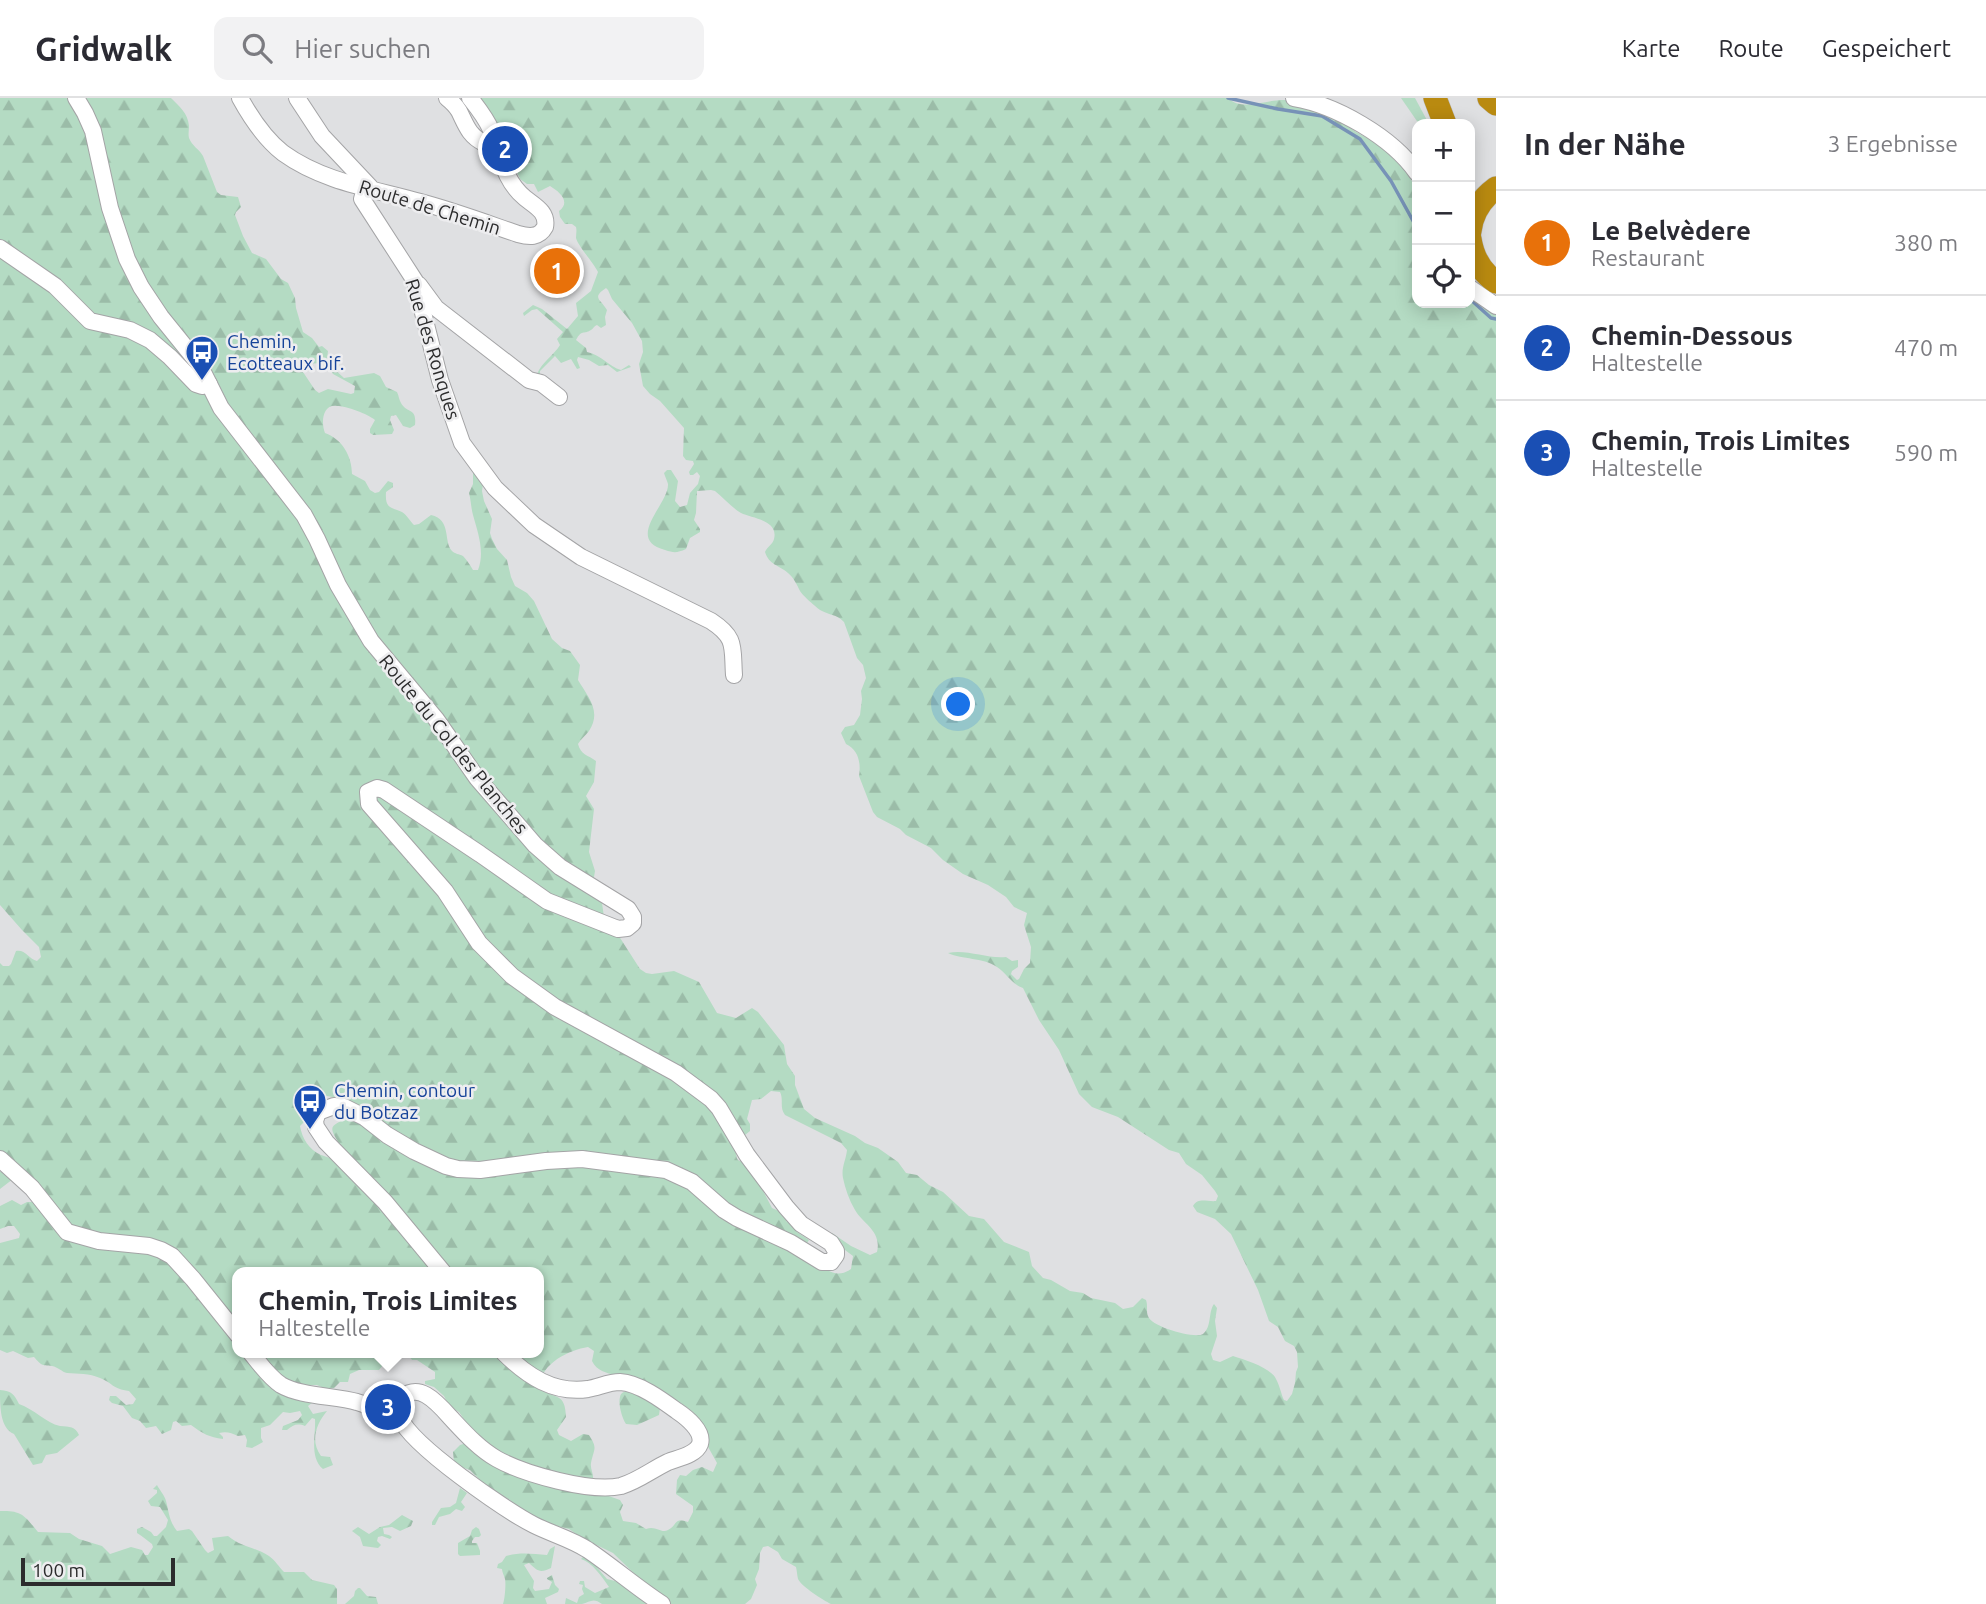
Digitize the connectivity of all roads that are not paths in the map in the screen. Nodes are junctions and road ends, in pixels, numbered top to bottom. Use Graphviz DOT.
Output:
graph roads {
  1 [pos="76,98"];
  2 [pos="240,98"];
  3 [pos="297,98"];
  4 [pos="447,98"];
  5 [pos="470,98"];
  6 [pos="1294,98"];
  7 [pos="1435,98"];
  8 [pos="1489,98"];
  9 [pos="1496,104"];
  10 [pos="1443,119"];
  11 [pos="495,140"];
  12 [pos="1412,167"];
  13 [pos="1496,188"];
  14 [pos="367,189"];
  15 [pos="1475,212"];
  16 [pos="1471,245"];
  17 [pos="0,248"];
  18 [pos="1475,277"];
  19 [pos="415,281"];
  20 [pos="1496,282"];
  21 [pos="1475,291"];
  22 [pos="1496,295"];
  23 [pos="1496,306"];
  24 [pos="209,384"];
  25 [pos="559,397"];
  26 [pos="734,675"];
  27 [pos="0,1159"];
  28 [pos="439,1267"];
  29 [pos="232,1329"];
  30 [pos="255,1358"];
  31 [pos="510,1358"];
  32 [pos="399,1415"];
  33 [pos="662,1604"];
  1 -- 24 [label="street, Route du Col des Planches"];
  2 -- 14 [label="street, Route de Chemin"];
  3 -- 14 [label="street"];
  4 -- 11 [label="street"];
  5 -- 11 [label="street, Route de Chemin"];
  6 -- 12 [label="street"];
  7 -- 10 [label="highway"];
  8 -- 9 [label="highway"];
  11 -- 14 [label="street, Route de Chemin"];
  13 -- 15 [label="highway"];
  14 -- 19 [label="street, Rue des Ronques"];
  16 -- 20 [label="highway"];
  17 -- 24 [label="street"];
  18 -- 22 [label="highway"];
  19 -- 25 [label="street"];
  19 -- 26 [label="street, Rue des Ronques"];
  21 -- 23 [label="street"];
  24 -- 28 [label="street, Route du Col des Planches"];
  27 -- 29 [label="street"];
  30 -- 32 [label="street"];
  31 -- 32 [label="street"];
  32 -- 33 [label="street"];
}
